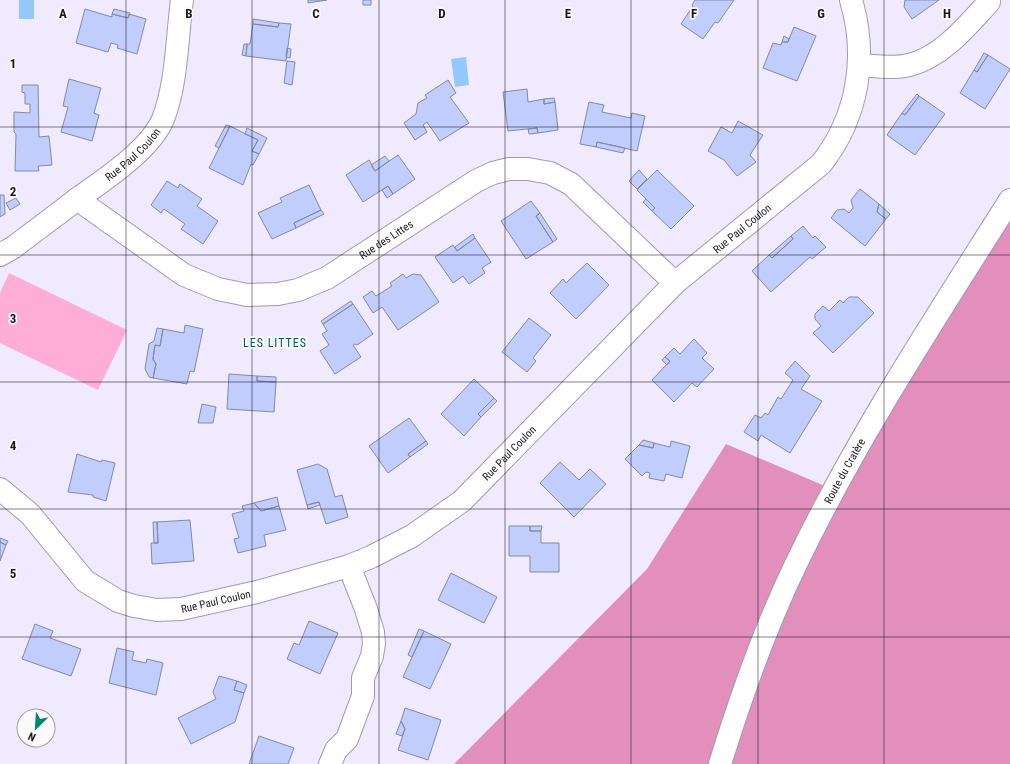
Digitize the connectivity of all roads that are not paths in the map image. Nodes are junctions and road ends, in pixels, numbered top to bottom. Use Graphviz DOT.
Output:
graph roads {
  1 [pos="182,0"];
  2 [pos="851,0"];
  3 [pos="989,2"];
  4 [pos="860,65"];
  5 [pos="78,199"];
  6 [pos="1010,200"];
  7 [pos="0,255"];
  8 [pos="675,283"];
  9 [pos="0,489"];
  10 [pos="349,566"];
  11 [pos="330,764"];
  12 [pos="720,764"];
  1 -- 5 [label="street, Rue Paul Coulon"];
  2 -- 4 [label="street, Rue Paul Coulon"];
  3 -- 4 [label="street"];
  4 -- 8 [label="street, Rue Paul Coulon"];
  5 -- 7 [label="street, Rue Paul Coulon"];
  5 -- 8 [label="street, Rue des Littes"];
  6 -- 12 [label="street, Route du Cratère"];
  8 -- 10 [label="street, Rue Paul Coulon"];
  9 -- 10 [label="street, Rue Paul Coulon"];
  10 -- 11 [label="street"];
}
